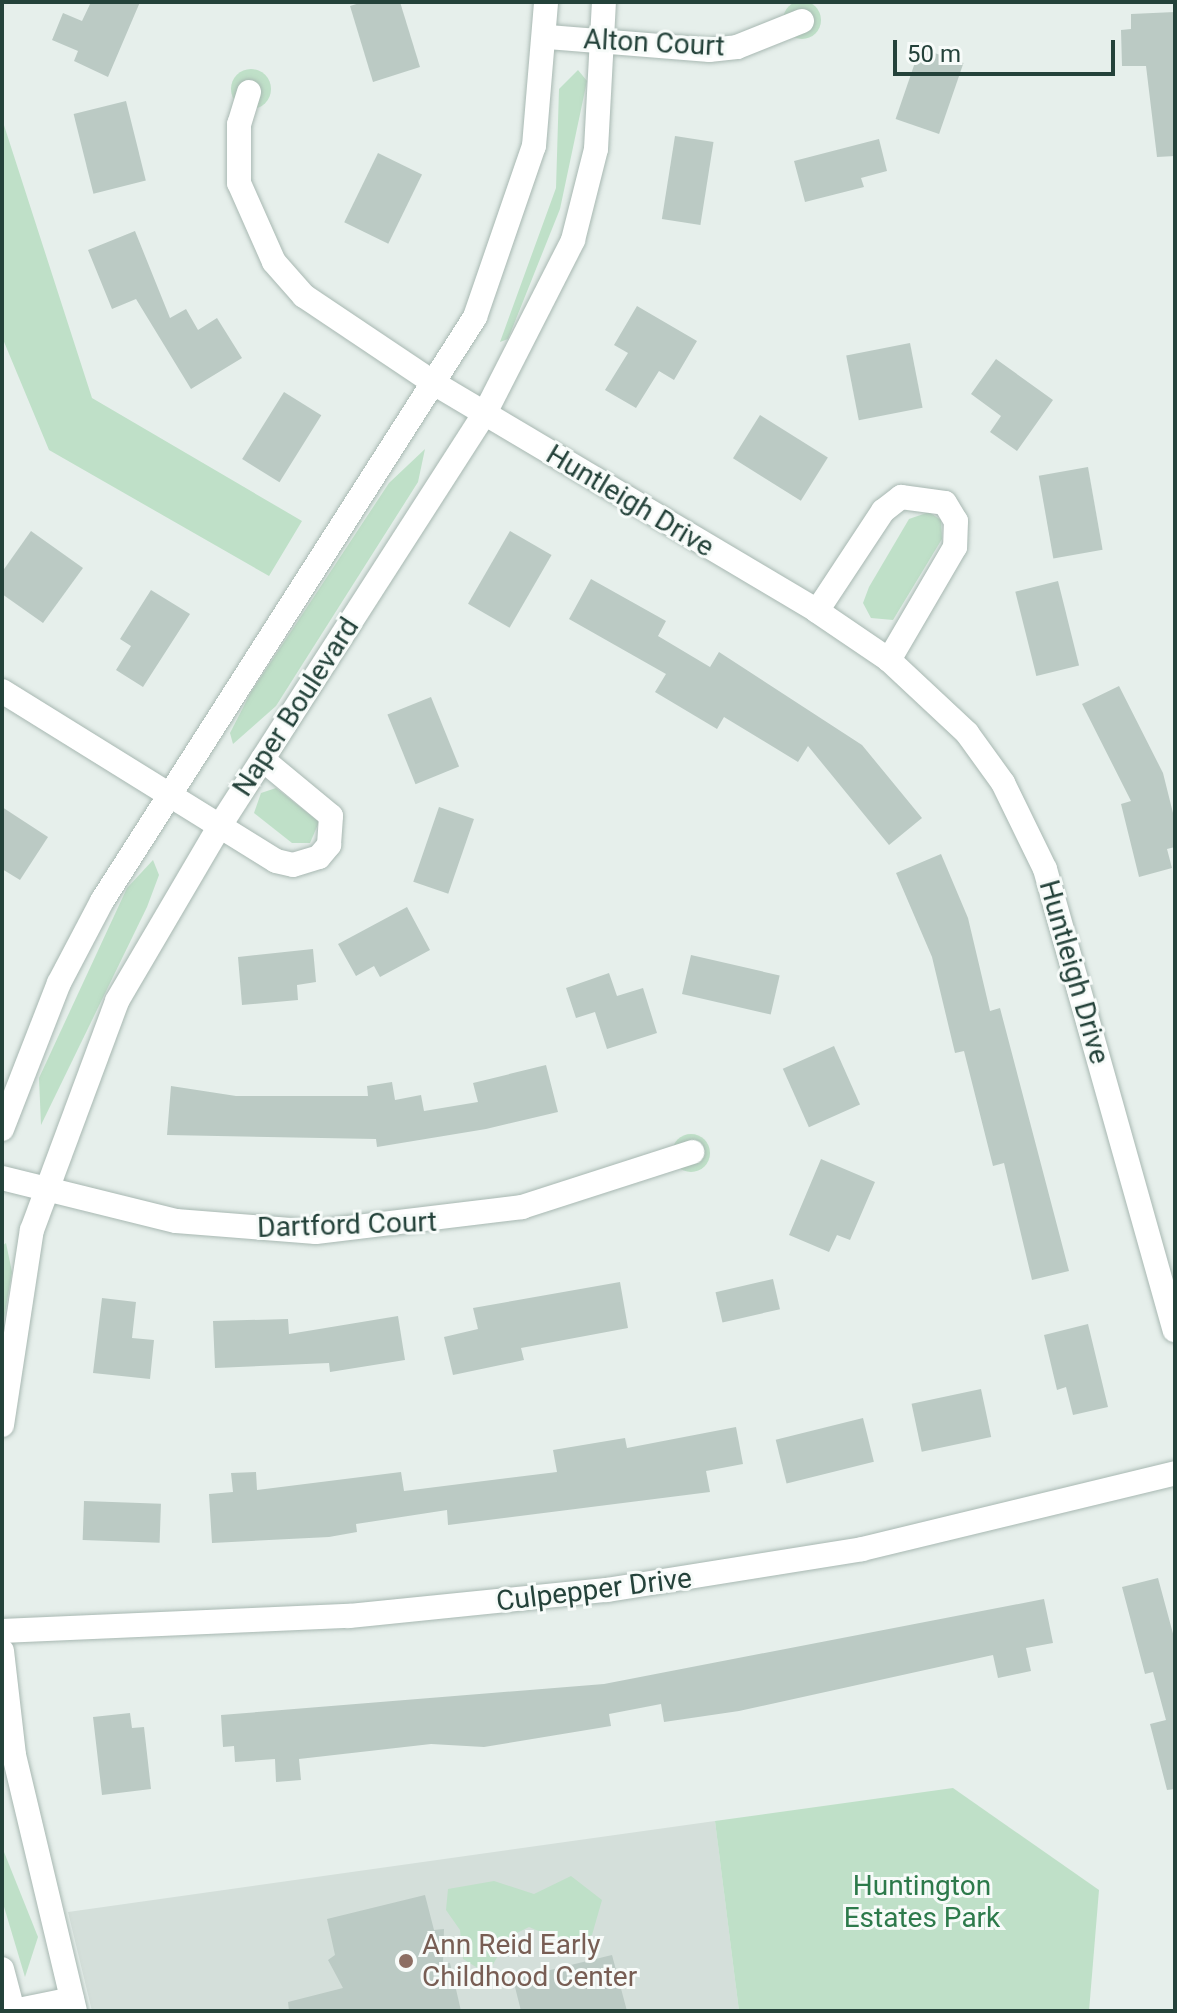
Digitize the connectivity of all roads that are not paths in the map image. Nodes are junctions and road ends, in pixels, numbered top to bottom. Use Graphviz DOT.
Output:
graph roads {
  1 [pos="546,2"];
  2 [pos="604,2"];
  3 [pos="802,21"];
  4 [pos="548,37"];
  5 [pos="606,41"];
  6 [pos="249,92"];
  7 [pos="437,385"];
  8 [pos="485,413"];
  9 [pos="817,611"];
  10 [pos="889,660"];
  11 [pos="2,691"];
  12 [pos="262,759"];
  13 [pos="167,794"];
  14 [pos="221,824"];
  15 [pos="2,1129"];
  16 [pos="692,1152"];
  17 [pos="2,1178"];
  18 [pos="43,1190"];
  19 [pos="1175,1330"];
  20 [pos="2,1425"];
  21 [pos="1175,1473"];
  22 [pos="2,1631"];
  23 [pos="2,1651"];
  24 [pos="2,1969"];
  25 [pos="73,2005"];
  26 [pos="13,2011"];
  1 -- 4 [label="street"];
  2 -- 5 [label="street, Naper Boulevard"];
  3 -- 5 [label="street, Alton Court"];
  4 -- 5 [label="street, Alton Court"];
  4 -- 7 [label="street"];
  5 -- 8 [label="street, Naper Boulevard"];
  6 -- 7 [label="street, Huntleigh Drive"];
  7 -- 8 [label="street, Huntleigh Drive"];
  7 -- 13 [label="street"];
  8 -- 9 [label="street, Huntleigh Drive"];
  8 -- 12 [label="street, Naper Boulevard"];
  9 -- 10 [label="street, Huntleigh Drive"];
  9 -- 10 [label="street"];
  10 -- 19 [label="street, Huntleigh Drive"];
  11 -- 13 [label="street"];
  12 -- 14 [label="street, Naper Boulevard"];
  12 -- 14 [label="street"];
  13 -- 14 [label="street"];
  13 -- 15 [label="street"];
  14 -- 18 [label="street, Naper Boulevard"];
  16 -- 18 [label="street, Dartford Court"];
  17 -- 18 [label="street, Dartford Court"];
  18 -- 20 [label="street, Naper Boulevard"];
  21 -- 22 [label="street, Culpepper Drive"];
  23 -- 25 [label="street"];
  24 -- 26 [label="street"];
  25 -- 26 [label="street"];
}
